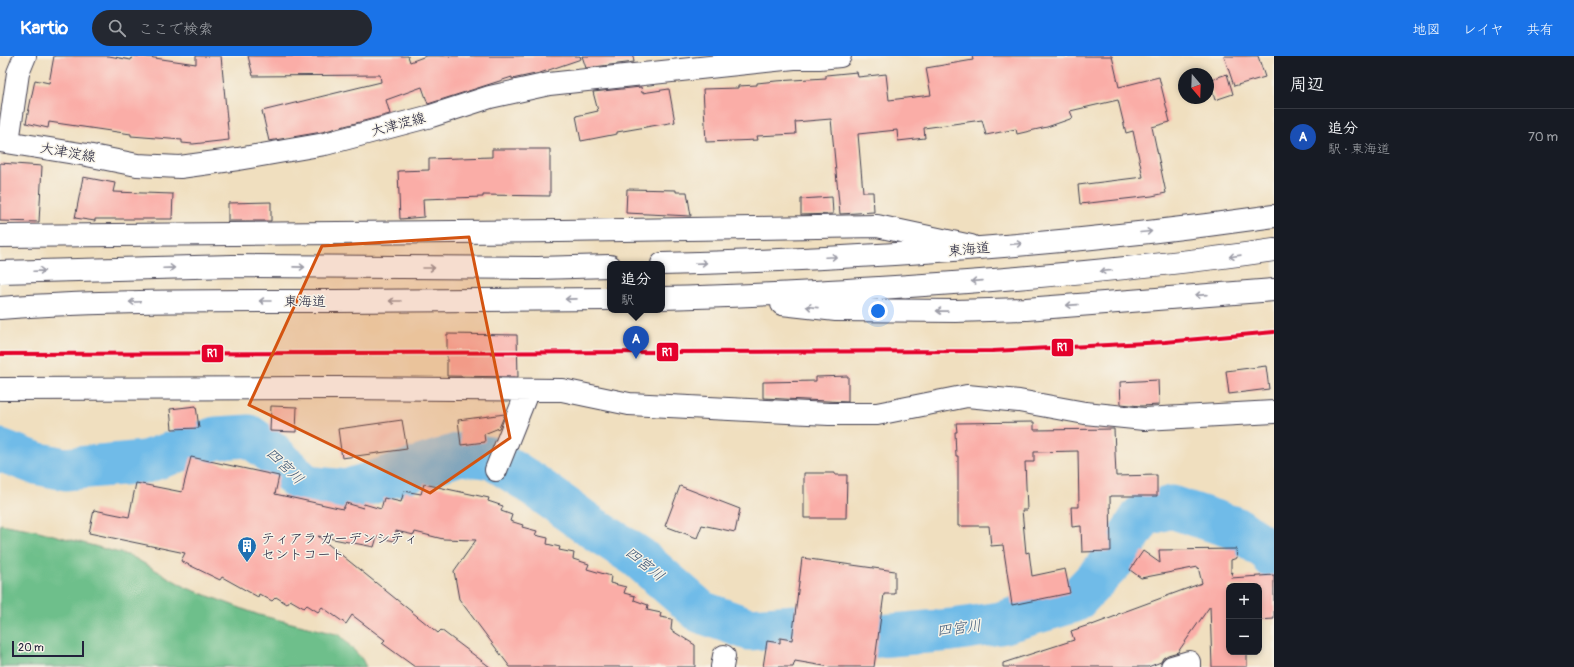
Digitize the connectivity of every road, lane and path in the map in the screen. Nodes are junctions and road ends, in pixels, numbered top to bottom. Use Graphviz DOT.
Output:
graph roads {
  1 [pos="25,56"];
  2 [pos="840,56"];
  3 [pos="794,57"];
  4 [pos="4,142"];
  5 [pos="1274,216"];
  6 [pos="0,236"];
  7 [pos="980,248"];
  8 [pos="1274,250"];
  9 [pos="665,264"];
  10 [pos="607,266"];
  11 [pos="0,272"];
  12 [pos="1271,290"];
  13 [pos="712,297"];
  14 [pos="665,298"];
  15 [pos="607,299"];
  16 [pos="0,308"];
  17 [pos="0,388"];
  18 [pos="528,390"];
  19 [pos="1274,412"];
  20 [pos="499,461"];
  21 [pos="1172,667"];
  22 [pos="1189,667"];
  1 -- 4 [label="main road"];
  2 -- 3 [label="main road, 大津淀線"];
  3 -- 4 [label="main road, 大津淀線"];
  7 -- 5 [label="main road, 東海道, one-way"];
  6 -- 7 [label="main road"];
  9 -- 7 [label="main road, 東海道, one-way"];
  8 -- 13 [label="main road, one-way"];
  11 -- 10 [label="main road, one-way"];
  12 -- 13 [label="main road, one-way"];
  13 -- 14 [label="main road"];
  15 -- 16 [label="main road, 東海道, one-way"];
  17 -- 18 [label="main road"];
  18 -- 19 [label="main road"];
  18 -- 20 [label="main road"];
  21 -- 22 [label="main road"];
}
